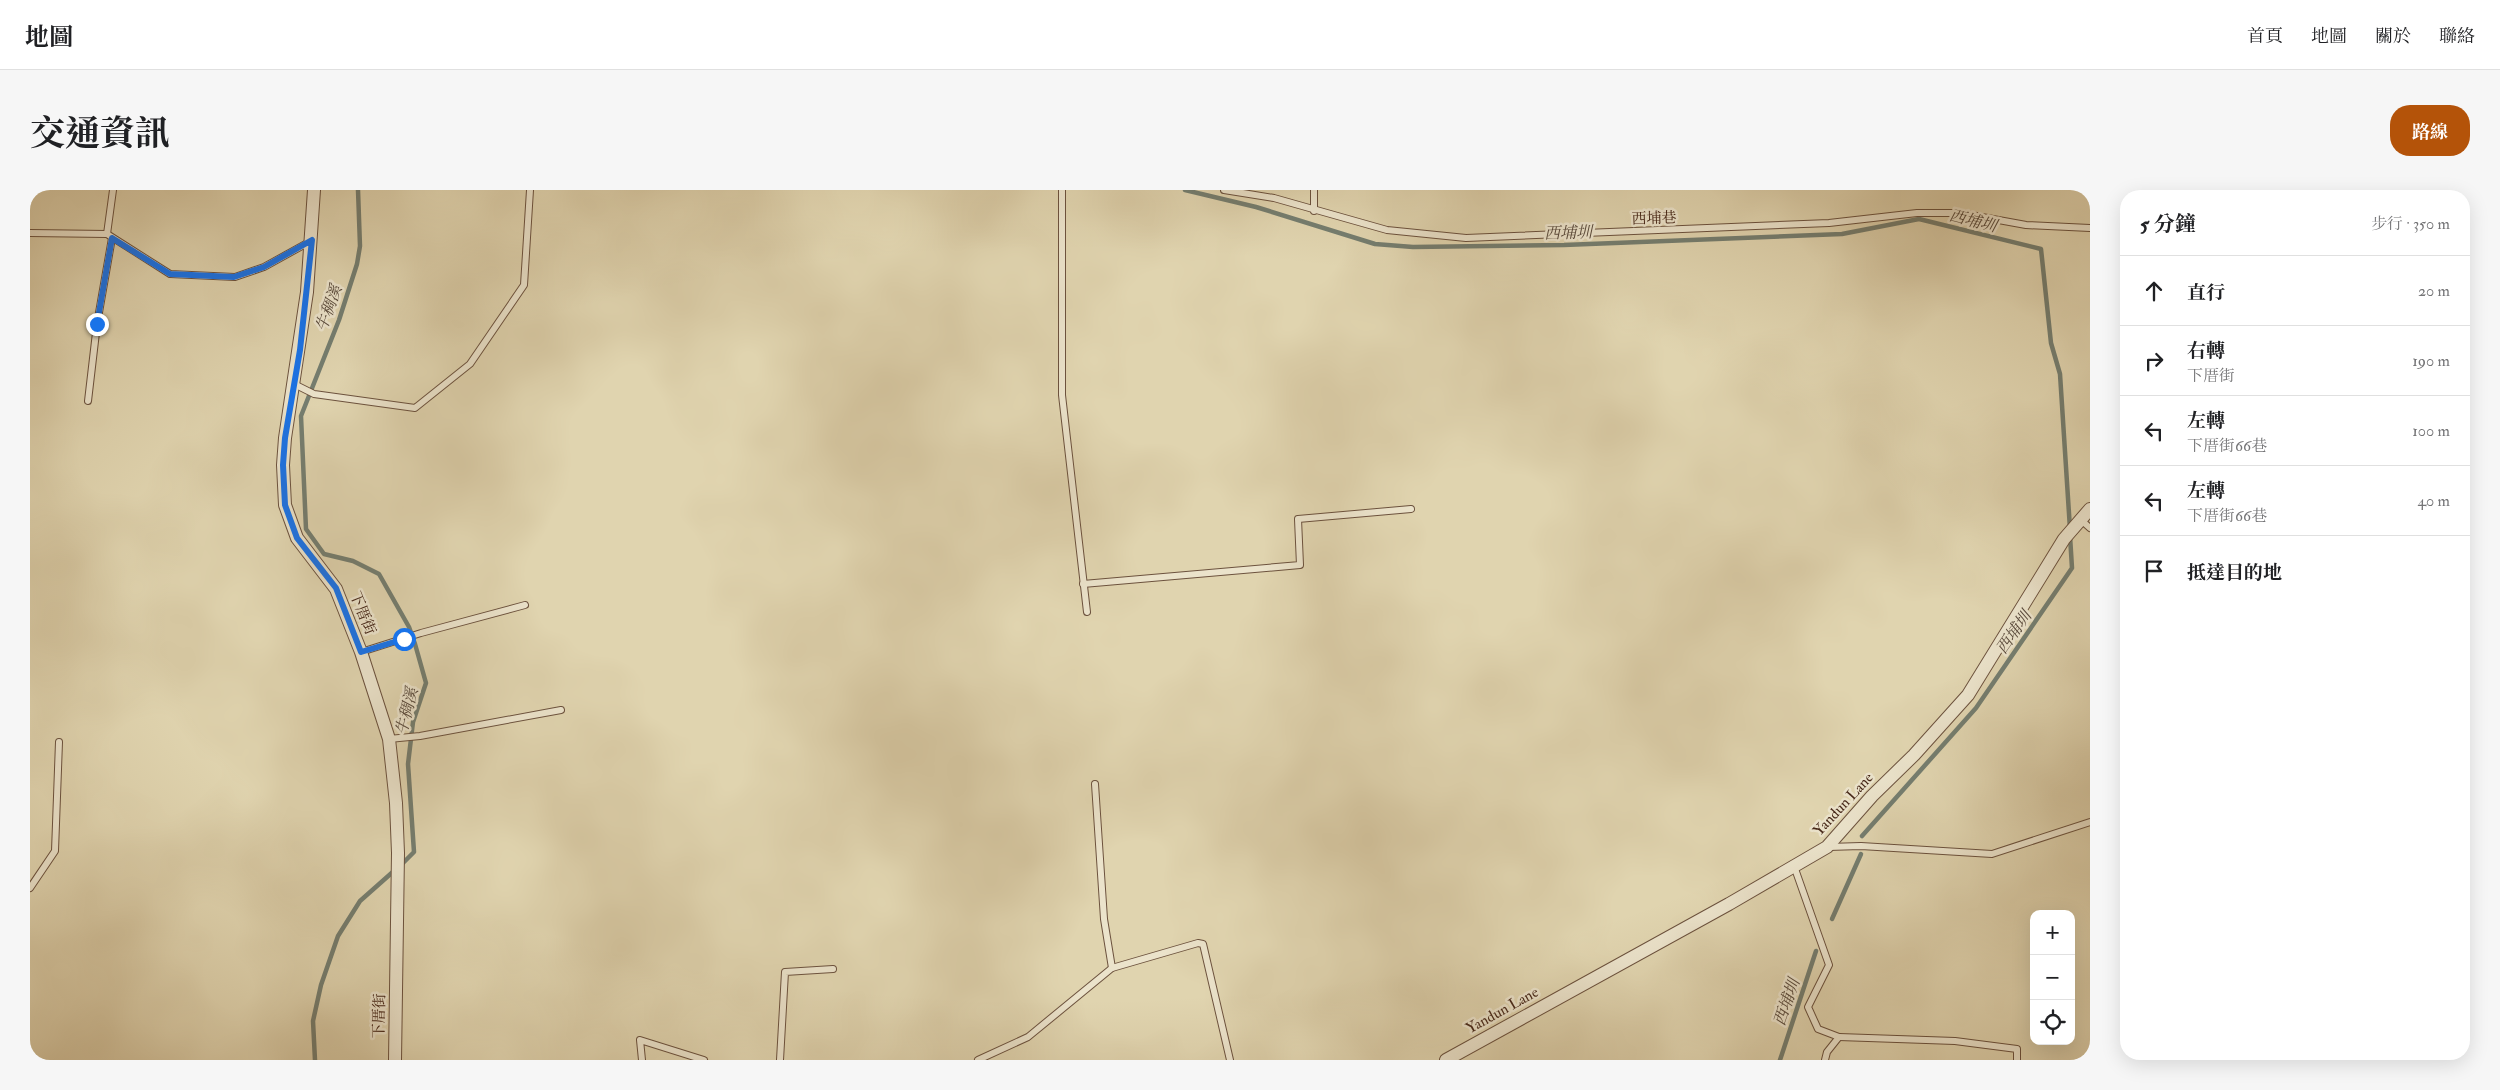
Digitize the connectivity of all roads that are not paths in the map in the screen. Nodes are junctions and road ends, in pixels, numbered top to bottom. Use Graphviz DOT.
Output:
graph roads {
  1 [pos="113,190"];
  2 [pos="314,190"];
  3 [pos="530,190"];
  4 [pos="1062,190"];
  5 [pos="1224,190"];
  6 [pos="1314,190"];
  7 [pos="1314,211"];
  8 [pos="2090,228"];
  9 [pos="30,233"];
  10 [pos="109,236"];
  11 [pos="312,240"];
  12 [pos="298,387"];
  13 [pos="88,401"];
  14 [pos="1411,509"];
  15 [pos="2090,509"];
  16 [pos="2085,523"];
  17 [pos="1083,584"];
  18 [pos="525,605"];
  19 [pos="1087,612"];
  20 [pos="361,652"];
  21 [pos="561,710"];
  22 [pos="389,739"];
  23 [pos="59,742"];
  24 [pos="1095,784"];
  25 [pos="2090,822"];
  26 [pos="1827,847"];
  27 [pos="1794,866"];
  28 [pos="30,888"];
  29 [pos="1112,968"];
  30 [pos="833,969"];
  31 [pos="1839,1037"];
  32 [pos="395,1060"];
  33 [pos="642,1060"];
  34 [pos="704,1060"];
  35 [pos="780,1060"];
  36 [pos="978,1060"];
  37 [pos="1230,1060"];
  38 [pos="1446,1060"];
  39 [pos="1824,1060"];
  40 [pos="2018,1060"];
  1 -- 10 [label="lane"];
  2 -- 11 [label="street, 下厝街"];
  3 -- 12 [label="lane"];
  4 -- 17 [label="lane"];
  5 -- 7 [label="lane, 西埔巷"];
  6 -- 7 [label="lane"];
  7 -- 8 [label="lane, 西埔巷"];
  9 -- 10 [label="lane"];
  10 -- 11 [label="lane"];
  10 -- 13 [label="lane"];
  11 -- 12 [label="street, 下厝街"];
  12 -- 20 [label="street, 下厝街"];
  14 -- 17 [label="lane"];
  15 -- 16 [label="street, Yandun Lane"];
  16 -- 26 [label="street, Yandun Lane"];
  17 -- 19 [label="lane"];
  18 -- 20 [label="lane"];
  20 -- 22 [label="street, 下厝街"];
  21 -- 22 [label="lane"];
  22 -- 32 [label="street, 下厝街"];
  23 -- 28 [label="lane"];
  24 -- 29 [label="lane"];
  25 -- 26 [label="lane"];
  26 -- 27 [label="street, Yandun Lane"];
  27 -- 31 [label="lane"];
  27 -- 38 [label="street, Yandun Lane"];
  29 -- 36 [label="lane"];
  29 -- 37 [label="lane"];
  30 -- 35 [label="lane"];
  31 -- 39 [label="lane"];
  31 -- 40 [label="lane"];
  33 -- 34 [label="lane"];
}
